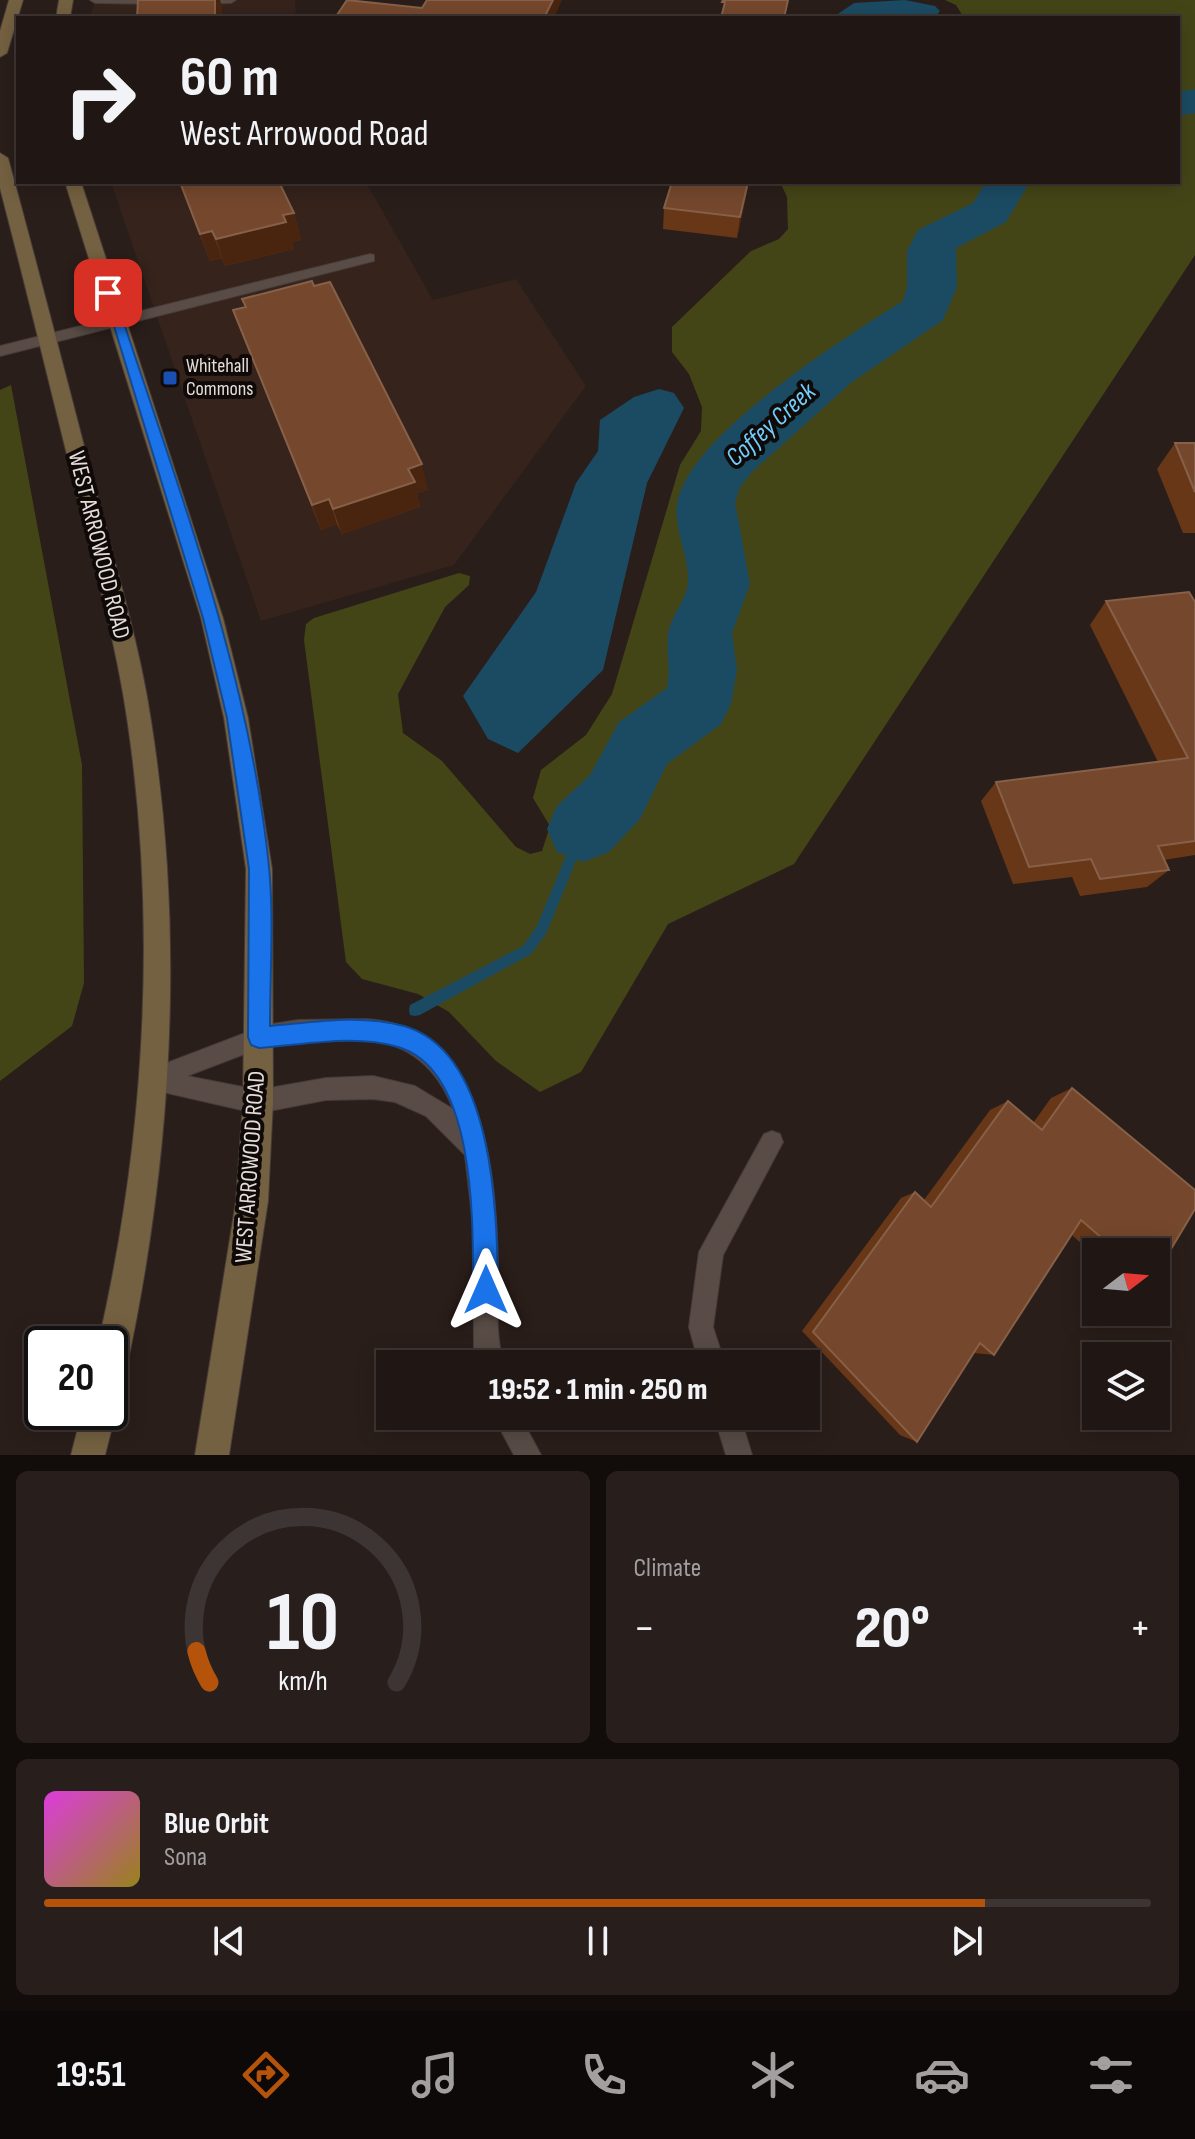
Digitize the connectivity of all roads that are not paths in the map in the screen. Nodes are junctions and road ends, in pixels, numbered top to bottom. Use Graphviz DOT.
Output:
graph roads {
  1 [pos="16,0"];
  2 [pos="95,0"];
  3 [pos="231,0"];
  4 [pos="0,53"];
  5 [pos="0,158"];
  6 [pos="74,184"];
  7 [pos="370,258"];
  8 [pos="116,321"];
  9 [pos="48,339"];
  10 [pos="0,351"];
  11 [pos="259,1037"];
  12 [pos="154,1079"];
  13 [pos="258,1101"];
  14 [pos="772,1142"];
  15 [pos="477,1158"];
  16 [pos="117,1326"];
  17 [pos="487,1350"];
  18 [pos="708,1350"];
  19 [pos="94,1430"];
  20 [pos="514,1430"];
  21 [pos="731,1430"];
  22 [pos="88,1455"];
  23 [pos="212,1455"];
  24 [pos="528,1455"];
  25 [pos="739,1455"];
  1 -- 4 [label="main road"];
  2 -- 3 [label="lane"];
  5 -- 9 [label="main road, WEST ARROWOOD ROAD"];
  6 -- 8 [label="main road, WEST ARROWOOD ROAD"];
  7 -- 8 [label="lane"];
  8 -- 9 [label="lane"];
  8 -- 11 [label="main road, WEST ARROWOOD ROAD"];
  9 -- 10 [label="lane"];
  9 -- 12 [label="main road, WEST ARROWOOD ROAD"];
  11 -- 12 [label="lane"];
  11 -- 13 [label="main road, WEST ARROWOOD ROAD"];
  11 -- 15 [label="lane"];
  12 -- 13 [label="lane"];
  12 -- 16 [label="main road, WEST ARROWOOD ROAD"];
  13 -- 15 [label="lane"];
  13 -- 23 [label="main road, WEST ARROWOOD ROAD"];
  14 -- 18 [label="lane"];
  15 -- 17 [label="lane"];
  19 -- 22 [label="main road"];
  20 -- 24 [label="lane"];
  21 -- 25 [label="lane"];
}
